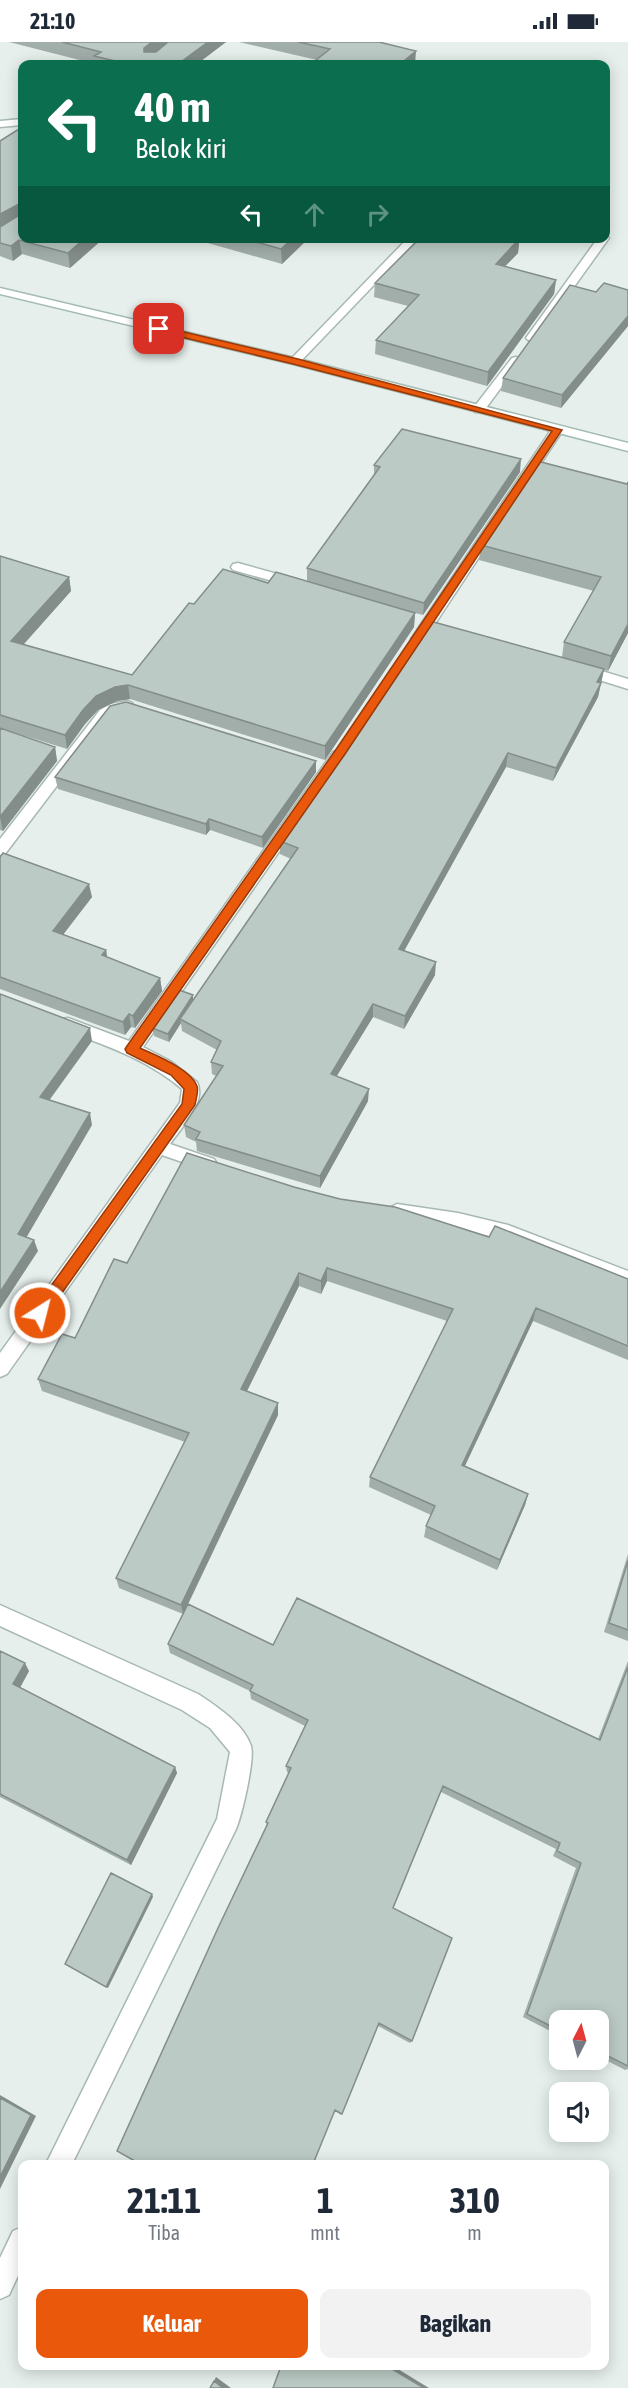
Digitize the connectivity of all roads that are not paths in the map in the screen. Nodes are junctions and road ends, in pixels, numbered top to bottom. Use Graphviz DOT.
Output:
graph roads {
  1 [pos="18,122"];
  2 [pos="0,124"];
  3 [pos="409,243"];
  4 [pos="601,243"];
  5 [pos="0,291"];
  6 [pos="295,361"];
  7 [pos="479,409"];
  8 [pos="557,430"];
  9 [pos="628,447"];
  10 [pos="238,567"];
  11 [pos="306,586"];
  12 [pos="409,652"];
  13 [pos="562,663"];
  14 [pos="628,684"];
  15 [pos="140,710"];
  16 [pos="349,740"];
  17 [pos="51,751"];
  18 [pos="71,758"];
  19 [pos="0,850"];
  20 [pos="55,1018"];
  21 [pos="132,1049"];
  22 [pos="159,1147"];
  23 [pos="220,1169"];
  24 [pos="374,1209"];
  25 [pos="628,1279"];
  26 [pos="0,1368"];
  27 [pos="0,1615"];
  28 [pos="61,2160"];
  29 [pos="18,2248"];
  30 [pos="0,2286"];
  1 -- 2 [label="street"];
  3 -- 6 [label="street"];
  4 -- 7 [label="street"];
  5 -- 6 [label="street"];
  6 -- 7 [label="street"];
  7 -- 8 [label="street"];
  8 -- 9 [label="street"];
  8 -- 12 [label="street"];
  10 -- 11 [label="street"];
  13 -- 14 [label="street"];
  15 -- 18 [label="street"];
  16 -- 21 [label="street"];
  17 -- 18 [label="street"];
  18 -- 19 [label="street"];
  20 -- 21 [label="street"];
  21 -- 22 [label="street"];
  22 -- 23 [label="street"];
  22 -- 26 [label="street"];
  24 -- 25 [label="street"];
  27 -- 28 [label="street"];
  29 -- 30 [label="street"];
}
